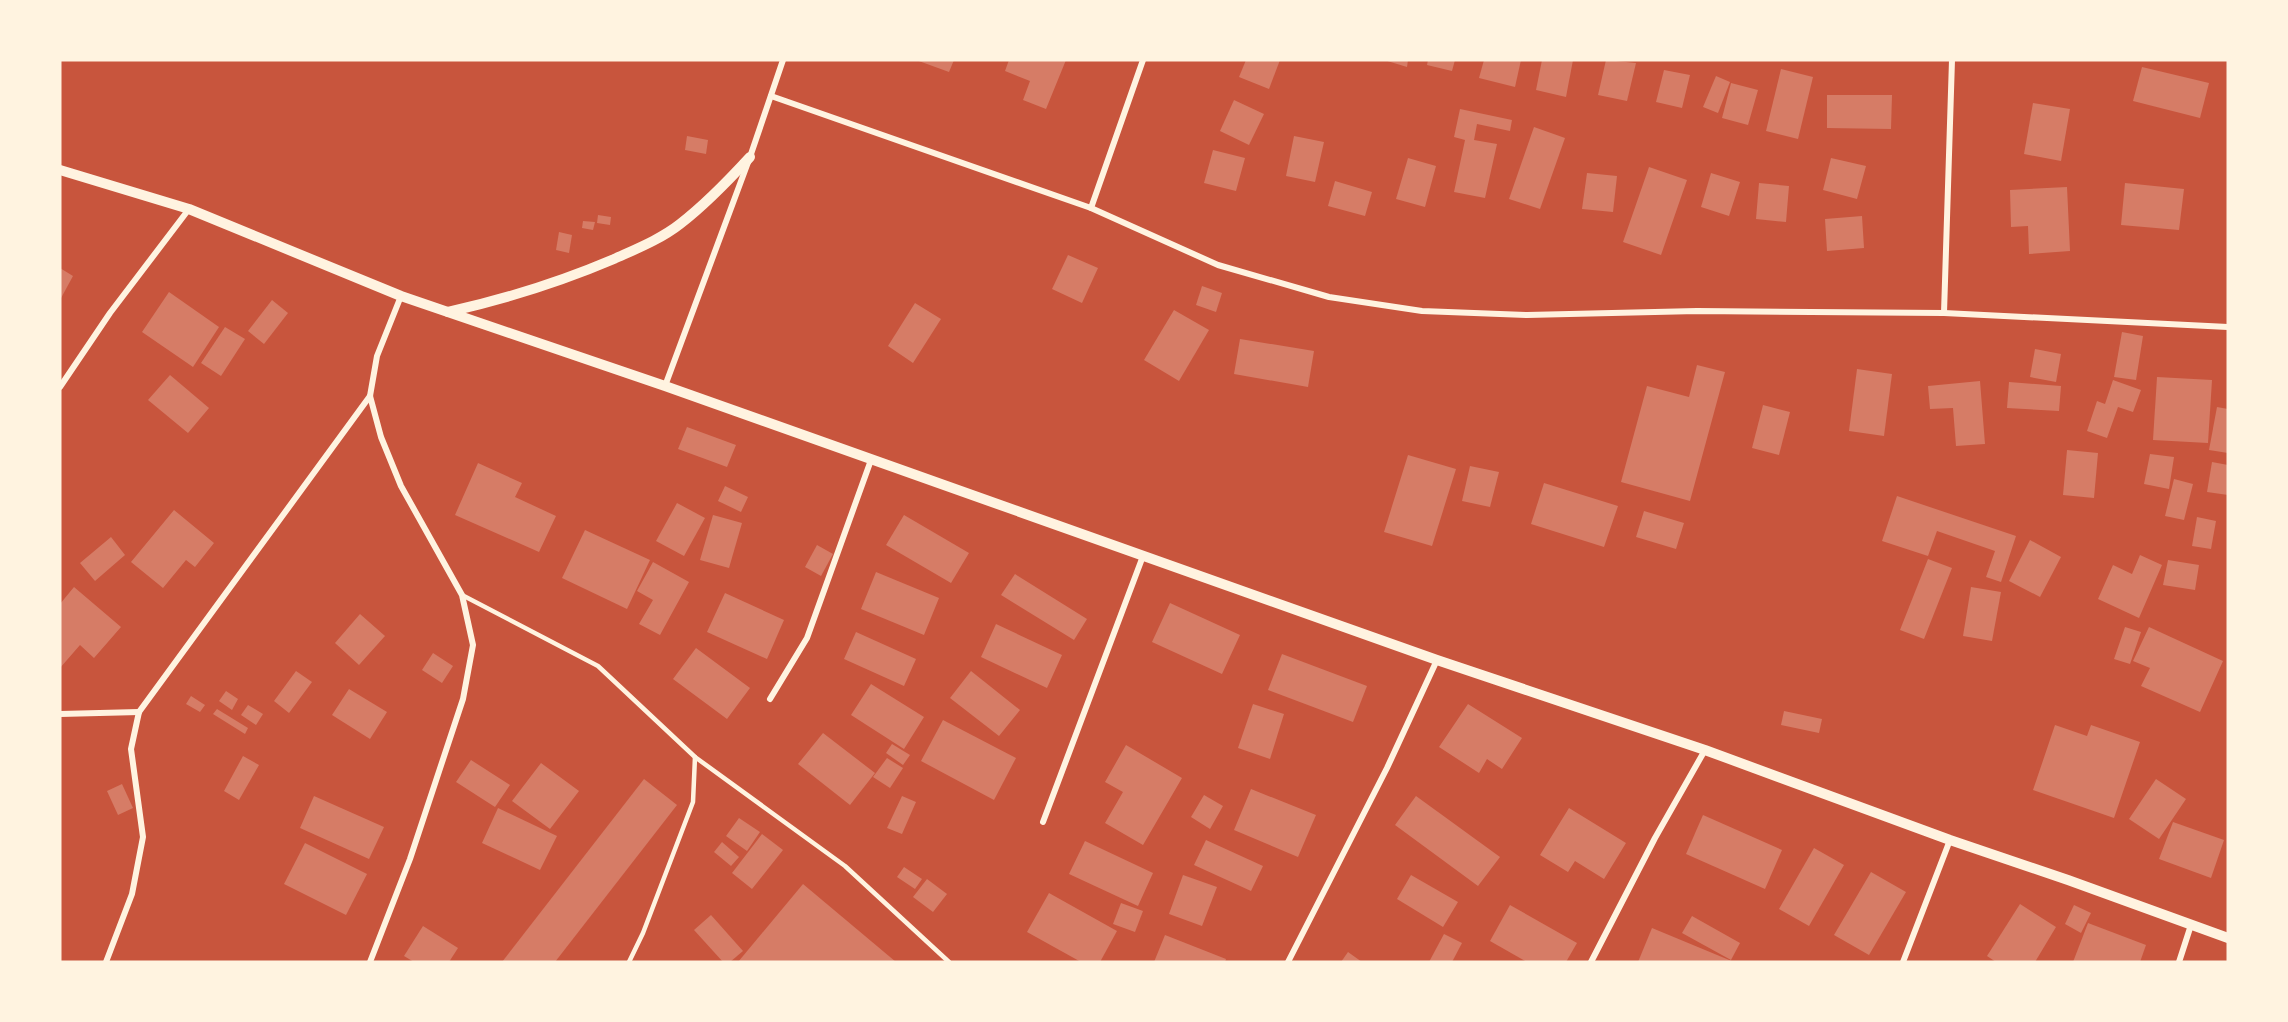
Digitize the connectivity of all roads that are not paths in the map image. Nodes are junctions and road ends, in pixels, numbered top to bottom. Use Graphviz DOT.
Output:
graph roads {
  1 [pos="783,60"];
  2 [pos="1143,60"];
  3 [pos="1952,60"];
  4 [pos="771,96"];
  5 [pos="750,157"];
  6 [pos="60,170"];
  7 [pos="1090,208"];
  8 [pos="189,209"];
  9 [pos="401,296"];
  10 [pos="447,312"];
  11 [pos="1944,313"];
  12 [pos="2228,327"];
  13 [pos="665,386"];
  14 [pos="60,387"];
  15 [pos="370,396"];
  16 [pos="871,460"];
  17 [pos="1143,556"];
  18 [pos="462,595"];
  19 [pos="1437,660"];
  20 [pos="770,699"];
  21 [pos="139,712"];
  22 [pos="60,714"];
  23 [pos="1705,750"];
  24 [pos="695,757"];
  25 [pos="1043,822"];
  26 [pos="1950,840"];
  27 [pos="2192,925"];
  28 [pos="2228,938"];
  29 [pos="106,962"];
  30 [pos="370,962"];
  31 [pos="629,962"];
  32 [pos="949,962"];
  33 [pos="1288,962"];
  34 [pos="1591,962"];
  35 [pos="1903,962"];
  36 [pos="2179,962"];
  1 -- 4 [label="street"];
  2 -- 7 [label="street"];
  3 -- 11 [label="street"];
  4 -- 5 [label="street"];
  4 -- 7 [label="street"];
  5 -- 10 [label="street"];
  5 -- 13 [label="street"];
  6 -- 8 [label="street"];
  7 -- 11 [label="street"];
  8 -- 9 [label="street"];
  8 -- 14 [label="street"];
  9 -- 10 [label="street"];
  9 -- 15 [label="street"];
  10 -- 13 [label="street"];
  11 -- 12 [label="street"];
  13 -- 16 [label="street"];
  15 -- 18 [label="street"];
  15 -- 21 [label="street"];
  16 -- 17 [label="street"];
  16 -- 20 [label="street"];
  17 -- 19 [label="street"];
  17 -- 25 [label="street"];
  18 -- 24 [label="lane"];
  18 -- 30 [label="street"];
  19 -- 23 [label="street"];
  19 -- 33 [label="street"];
  21 -- 22 [label="street"];
  21 -- 29 [label="street"];
  23 -- 26 [label="street"];
  23 -- 34 [label="street"];
  24 -- 31 [label="lane"];
  24 -- 32 [label="lane"];
  26 -- 27 [label="street"];
  26 -- 35 [label="street"];
  27 -- 28 [label="street"];
  27 -- 36 [label="street"];
}
